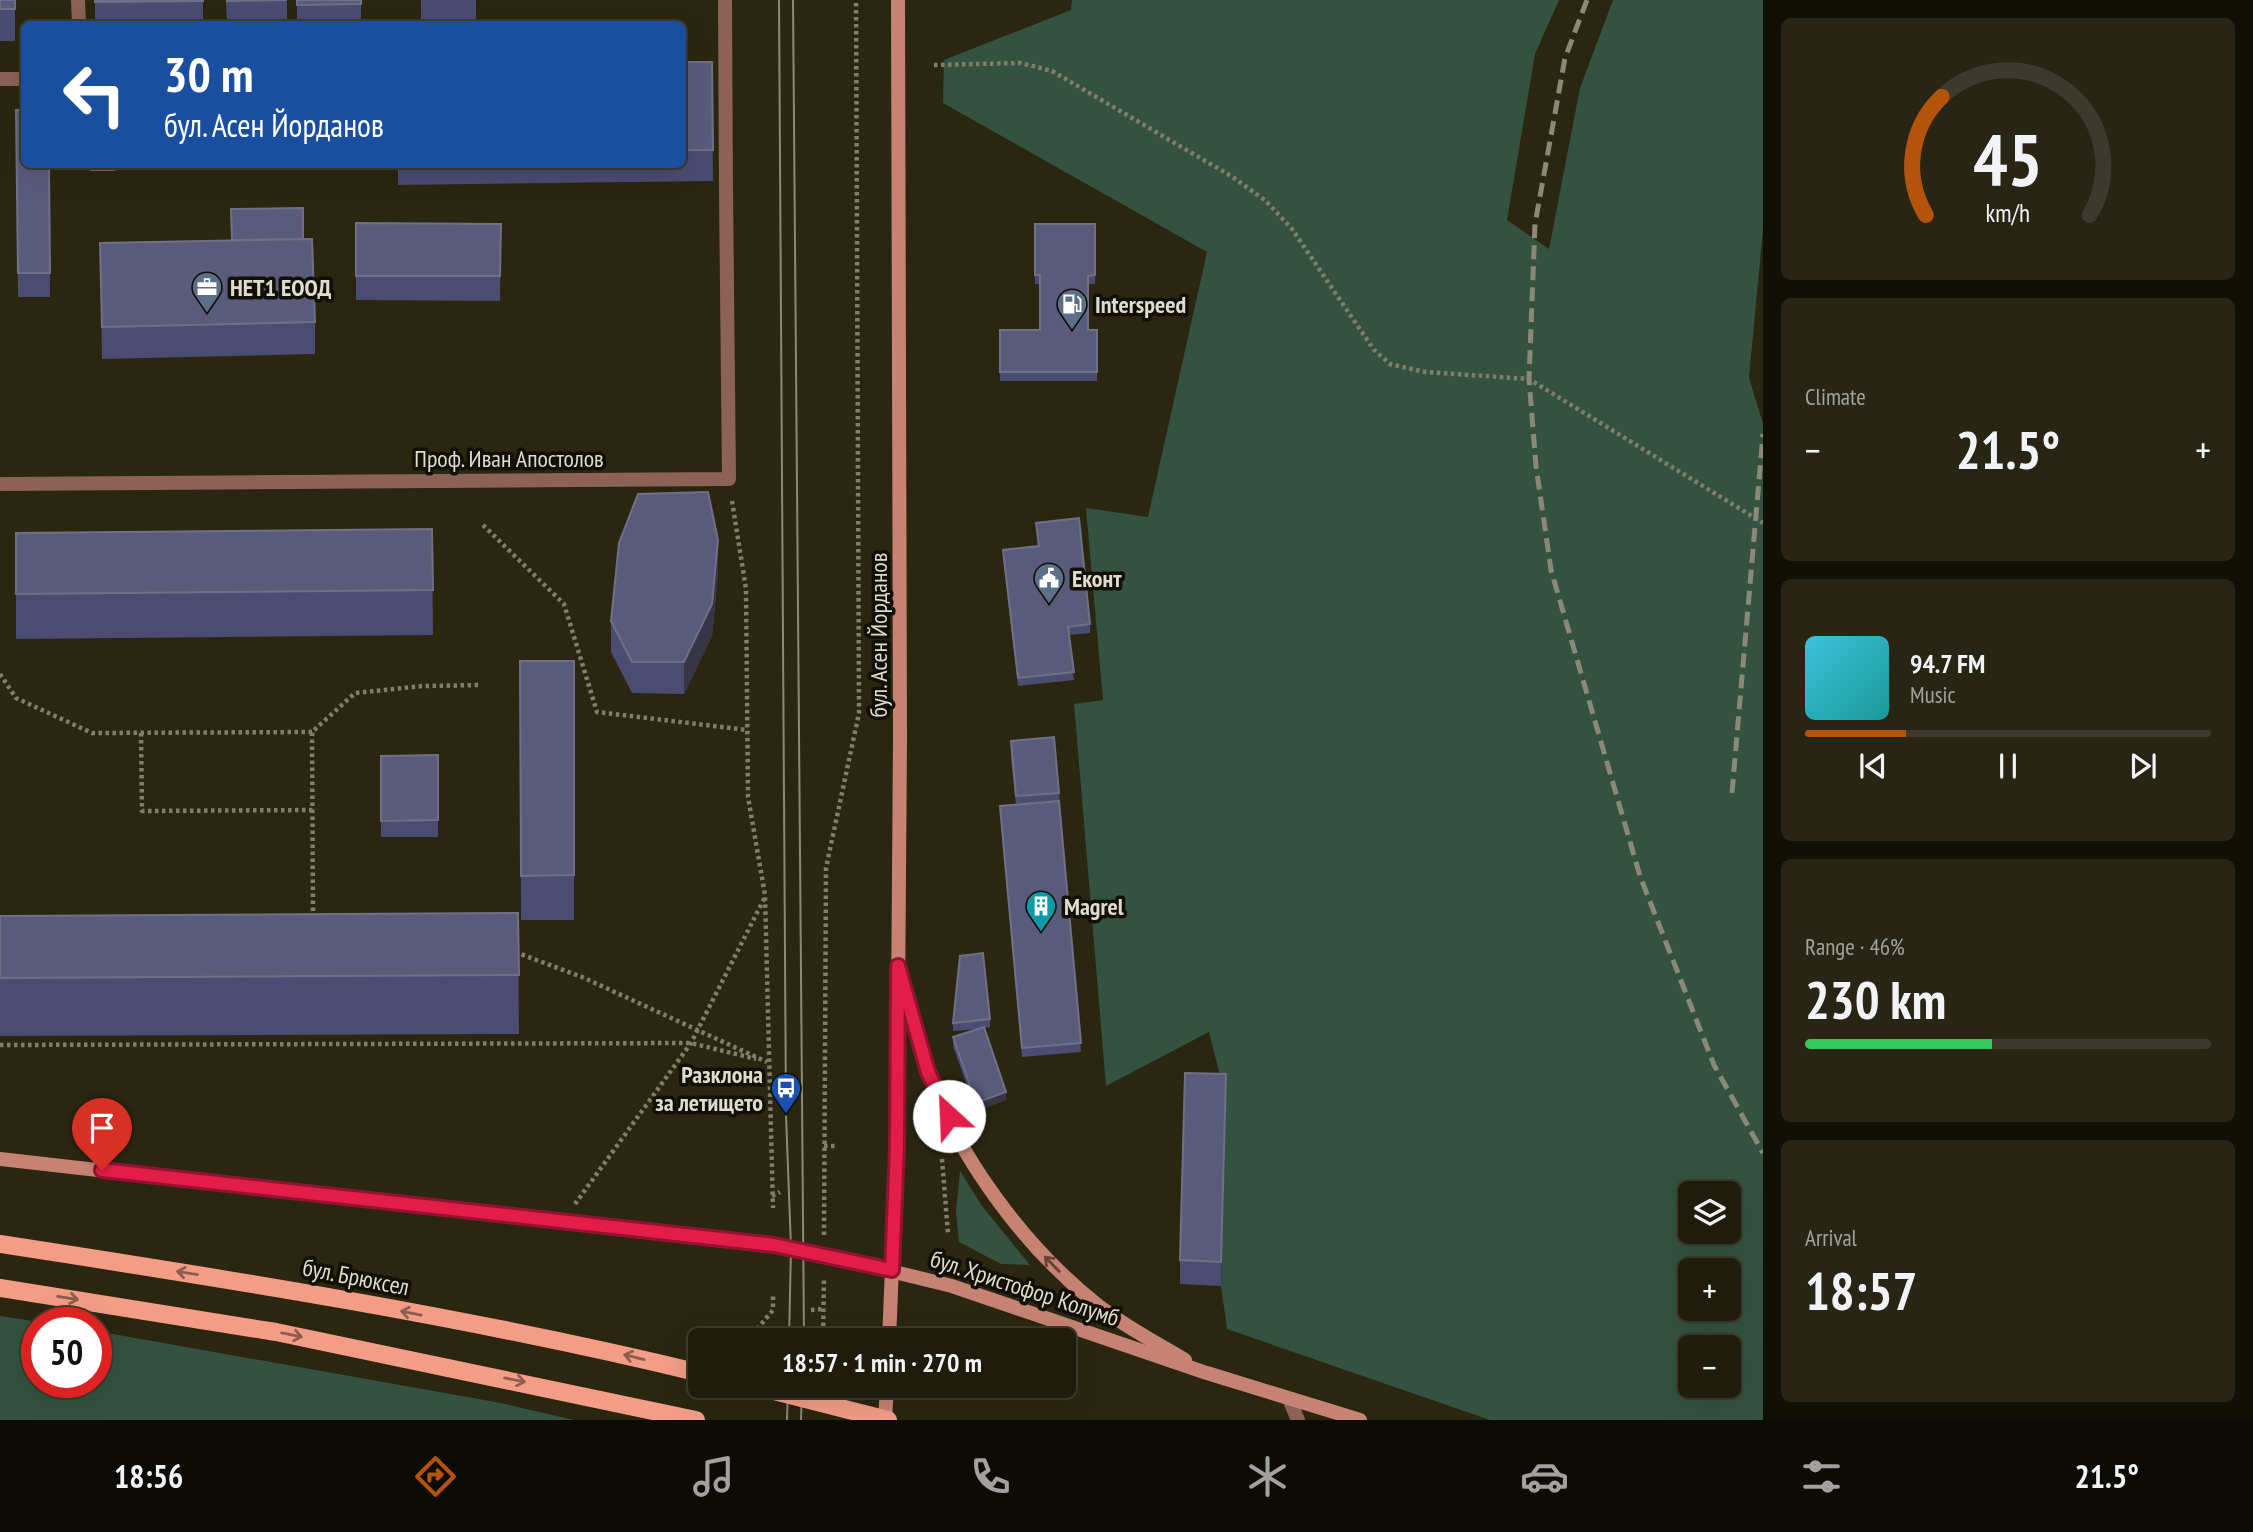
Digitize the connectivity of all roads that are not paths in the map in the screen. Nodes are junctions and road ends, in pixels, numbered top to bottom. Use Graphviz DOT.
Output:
graph roads {
  1 [pos="78,0"];
  2 [pos="725,0"];
  3 [pos="898,0"];
  4 [pos="79,21"];
  5 [pos="0,79"];
  6 [pos="21,79"];
  7 [pos="0,484"];
  8 [pos="898,966"];
  9 [pos="0,1159"];
  10 [pos="0,1244"];
  11 [pos="892,1270"];
  12 [pos="0,1288"];
  13 [pos="890,1328"];
  14 [pos="688,1370"];
  15 [pos="1207,1373"];
  16 [pos="801,1398"];
  17 [pos="887,1398"];
  18 [pos="1289,1399"];
  19 [pos="696,1420"];
  20 [pos="887,1420"];
  21 [pos="1298,1420"];
  22 [pos="1360,1420"];
  1 -- 4 [label="street"];
  2 -- 7 [label="street, Проф. Иван Апостолов"];
  3 -- 8 [label="main road, бул. Асен Йорданов"];
  5 -- 6 [label="street"];
  8 -- 11 [label="main road, бул. Асен Йорданов"];
  15 -- 8 [label="main road, one-way"];
  9 -- 11 [label="main road, бул. Христофор Колумб"];
  14 -- 10 [label="main road, бул. Брюксел, one-way"];
  11 -- 13 [label="main road, бул. Асен Йорданов"];
  11 -- 15 [label="main road, бул. Христофор Колумб"];
  12 -- 19 [label="main road, one-way, bridge"];
  15 -- 18 [label="main road, бул. Христофор Колумб"];
  16 -- 20 [label="main road, bridge"];
  17 -- 20 [label="main road"];
  18 -- 21 [label="street"];
  18 -- 22 [label="main road, бул. Христофор Колумб"];
}
